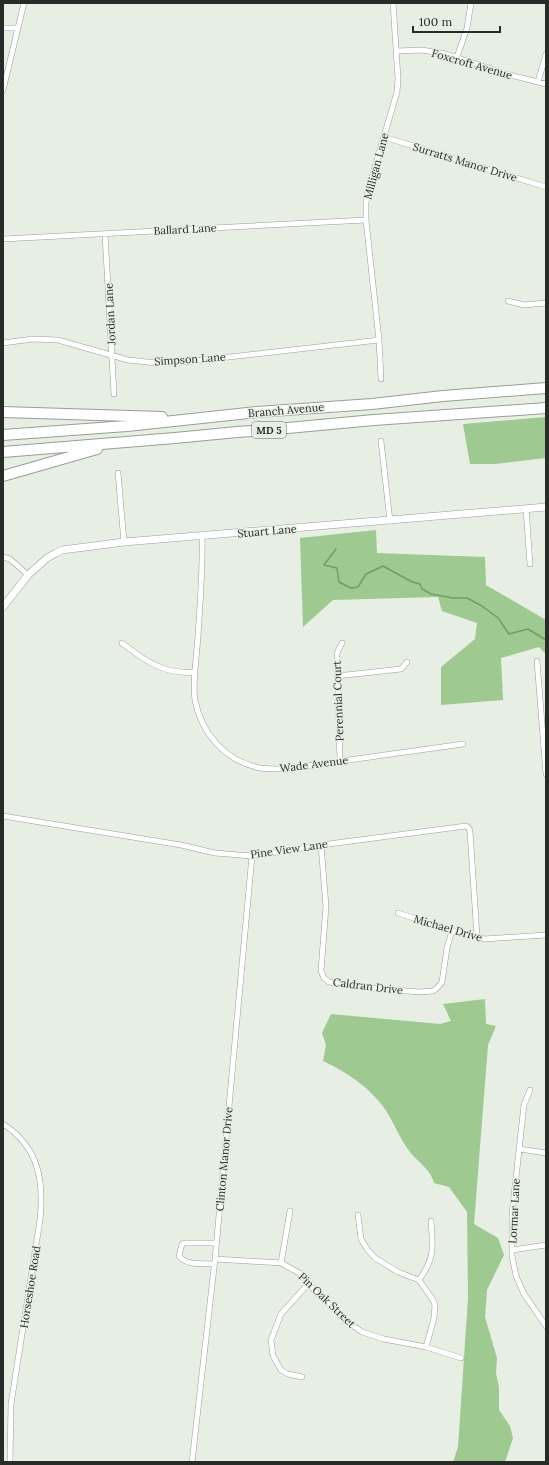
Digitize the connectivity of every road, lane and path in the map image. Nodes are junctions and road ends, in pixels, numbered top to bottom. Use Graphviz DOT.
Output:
graph roads {
  1 [pos="24,3"];
  2 [pos="393,3"];
  3 [pos="471,3"];
  4 [pos="3,28"];
  5 [pos="17,28"];
  6 [pos="397,51"];
  7 [pos="546,54"];
  8 [pos="457,57"];
  9 [pos="538,82"];
  10 [pos="546,84"];
  11 [pos="3,90"];
  12 [pos="384,137"];
  13 [pos="546,188"];
  14 [pos="366,220"];
  15 [pos="106,234"];
  16 [pos="3,239"];
  17 [pos="508,301"];
  18 [pos="546,303"];
  19 [pos="379,340"];
  20 [pos="3,343"];
  21 [pos="112,355"];
  22 [pos="381,379"];
  23 [pos="546,388"];
  24 [pos="114,394"];
  25 [pos="546,408"];
  26 [pos="3,412"];
  27 [pos="232,415"];
  28 [pos="3,435"];
  29 [pos="151,440"];
  30 [pos="382,441"];
  31 [pos="3,452"];
  32 [pos="118,473"];
  33 [pos="3,476"];
  34 [pos="546,507"];
  35 [pos="526,509"];
  36 [pos="390,521"];
  37 [pos="202,536"];
  38 [pos="124,542"];
  39 [pos="3,556"];
  40 [pos="530,564"];
  41 [pos="28,575"];
  42 [pos="3,607"];
  43 [pos="122,643"];
  44 [pos="342,643"];
  45 [pos="537,661"];
  46 [pos="407,662"];
  47 [pos="195,672"];
  48 [pos="337,676"];
  49 [pos="463,744"];
  50 [pos="340,761"];
  51 [pos="546,774"];
  52 [pos="3,816"];
  53 [pos="321,845"];
  54 [pos="252,856"];
  55 [pos="398,913"];
  56 [pos="452,931"];
  57 [pos="546,935"];
  58 [pos="477,936"];
  59 [pos="530,1090"];
  60 [pos="3,1124"];
  61 [pos="519,1149"];
  62 [pos="546,1153"];
  63 [pos="290,1211"];
  64 [pos="358,1215"];
  65 [pos="431,1221"];
  66 [pos="216,1243"];
  67 [pos="546,1245"];
  68 [pos="512,1250"];
  69 [pos="214,1261"];
  70 [pos="281,1263"];
  71 [pos="419,1280"];
  72 [pos="308,1284"];
  73 [pos="546,1326"];
  74 [pos="426,1348"];
  75 [pos="461,1358"];
  76 [pos="302,1377"];
  77 [pos="10,1462"];
  78 [pos="192,1462"];
  1 -- 5 [label="street"];
  2 -- 6 [label="street, Milligan Lane"];
  3 -- 8 [label="street"];
  4 -- 5 [label="street"];
  5 -- 11 [label="street"];
  6 -- 8 [label="street, Foxcroft Avenue"];
  6 -- 12 [label="street, Milligan Lane"];
  7 -- 9 [label="street"];
  8 -- 9 [label="street, Foxcroft Avenue"];
  9 -- 10 [label="street, Foxcroft Avenue"];
  12 -- 13 [label="street, Surratts Manor Drive"];
  12 -- 14 [label="street, Milligan Lane"];
  14 -- 15 [label="street, Ballard Lane"];
  14 -- 19 [label="street, Milligan Lane"];
  15 -- 16 [label="street, Ballard Lane"];
  15 -- 21 [label="street, Jordan Lane"];
  17 -- 18 [label="street"];
  19 -- 21 [label="street, Simpson Lane"];
  19 -- 22 [label="street, Milligan Lane"];
  20 -- 21 [label="street, Simpson Lane"];
  21 -- 24 [label="street, Jordan Lane"];
  23 -- 27 [label="highway, Branch Avenue / MD 5"];
  25 -- 29 [label="highway, Branch Avenue / MD 5"];
  26 -- 27 [label="highway"];
  27 -- 28 [label="highway, Branch Avenue / MD 5"];
  29 -- 31 [label="highway, Branch Avenue / MD 5"];
  29 -- 33 [label="highway"];
  30 -- 36 [label="street"];
  32 -- 38 [label="street"];
  34 -- 35 [label="street, Stuart Lane"];
  35 -- 36 [label="street, Stuart Lane"];
  35 -- 40 [label="street"];
  36 -- 37 [label="street, Stuart Lane"];
  37 -- 38 [label="street, Stuart Lane"];
  37 -- 47 [label="street, Wade Avenue"];
  38 -- 41 [label="street, Stuart Lane"];
  39 -- 41 [label="street"];
  41 -- 42 [label="street, Stuart Lane"];
  43 -- 47 [label="street"];
  44 -- 48 [label="street, Perennial Court"];
  45 -- 51 [label="street"];
  46 -- 48 [label="street"];
  47 -- 50 [label="street, Wade Avenue"];
  48 -- 50 [label="street, Perennial Court"];
  49 -- 50 [label="street, Wade Avenue"];
  52 -- 54 [label="street, Pine View Lane"];
  53 -- 54 [label="street, Pine View Lane"];
  53 -- 56 [label="street, Caldran Drive"];
  53 -- 58 [label="street, Pine View Lane"];
  54 -- 66 [label="street, Clinton Manor Drive"];
  55 -- 56 [label="street, Michael Drive"];
  56 -- 58 [label="street, Michael Drive"];
  57 -- 58 [label="street, Michael Drive"];
  59 -- 61 [label="street, Lormar Lane"];
  60 -- 77 [label="street, Horseshoe Road"];
  61 -- 62 [label="street"];
  61 -- 68 [label="street, Lormar Lane"];
  63 -- 70 [label="street"];
  64 -- 71 [label="street"];
  65 -- 71 [label="street"];
  66 -- 69 [label="street, Clinton Manor Drive"];
  66 -- 69 [label="street, Pin Oak Street"];
  67 -- 68 [label="street"];
  68 -- 73 [label="street, Lormar Lane"];
  69 -- 70 [label="street, Pin Oak Street"];
  69 -- 78 [label="street, Clinton Manor Drive"];
  70 -- 72 [label="street, Pin Oak Street"];
  71 -- 74 [label="street"];
  72 -- 74 [label="street, Pin Oak Street"];
  72 -- 76 [label="street"];
  74 -- 75 [label="street, Pin Oak Street"];
}
